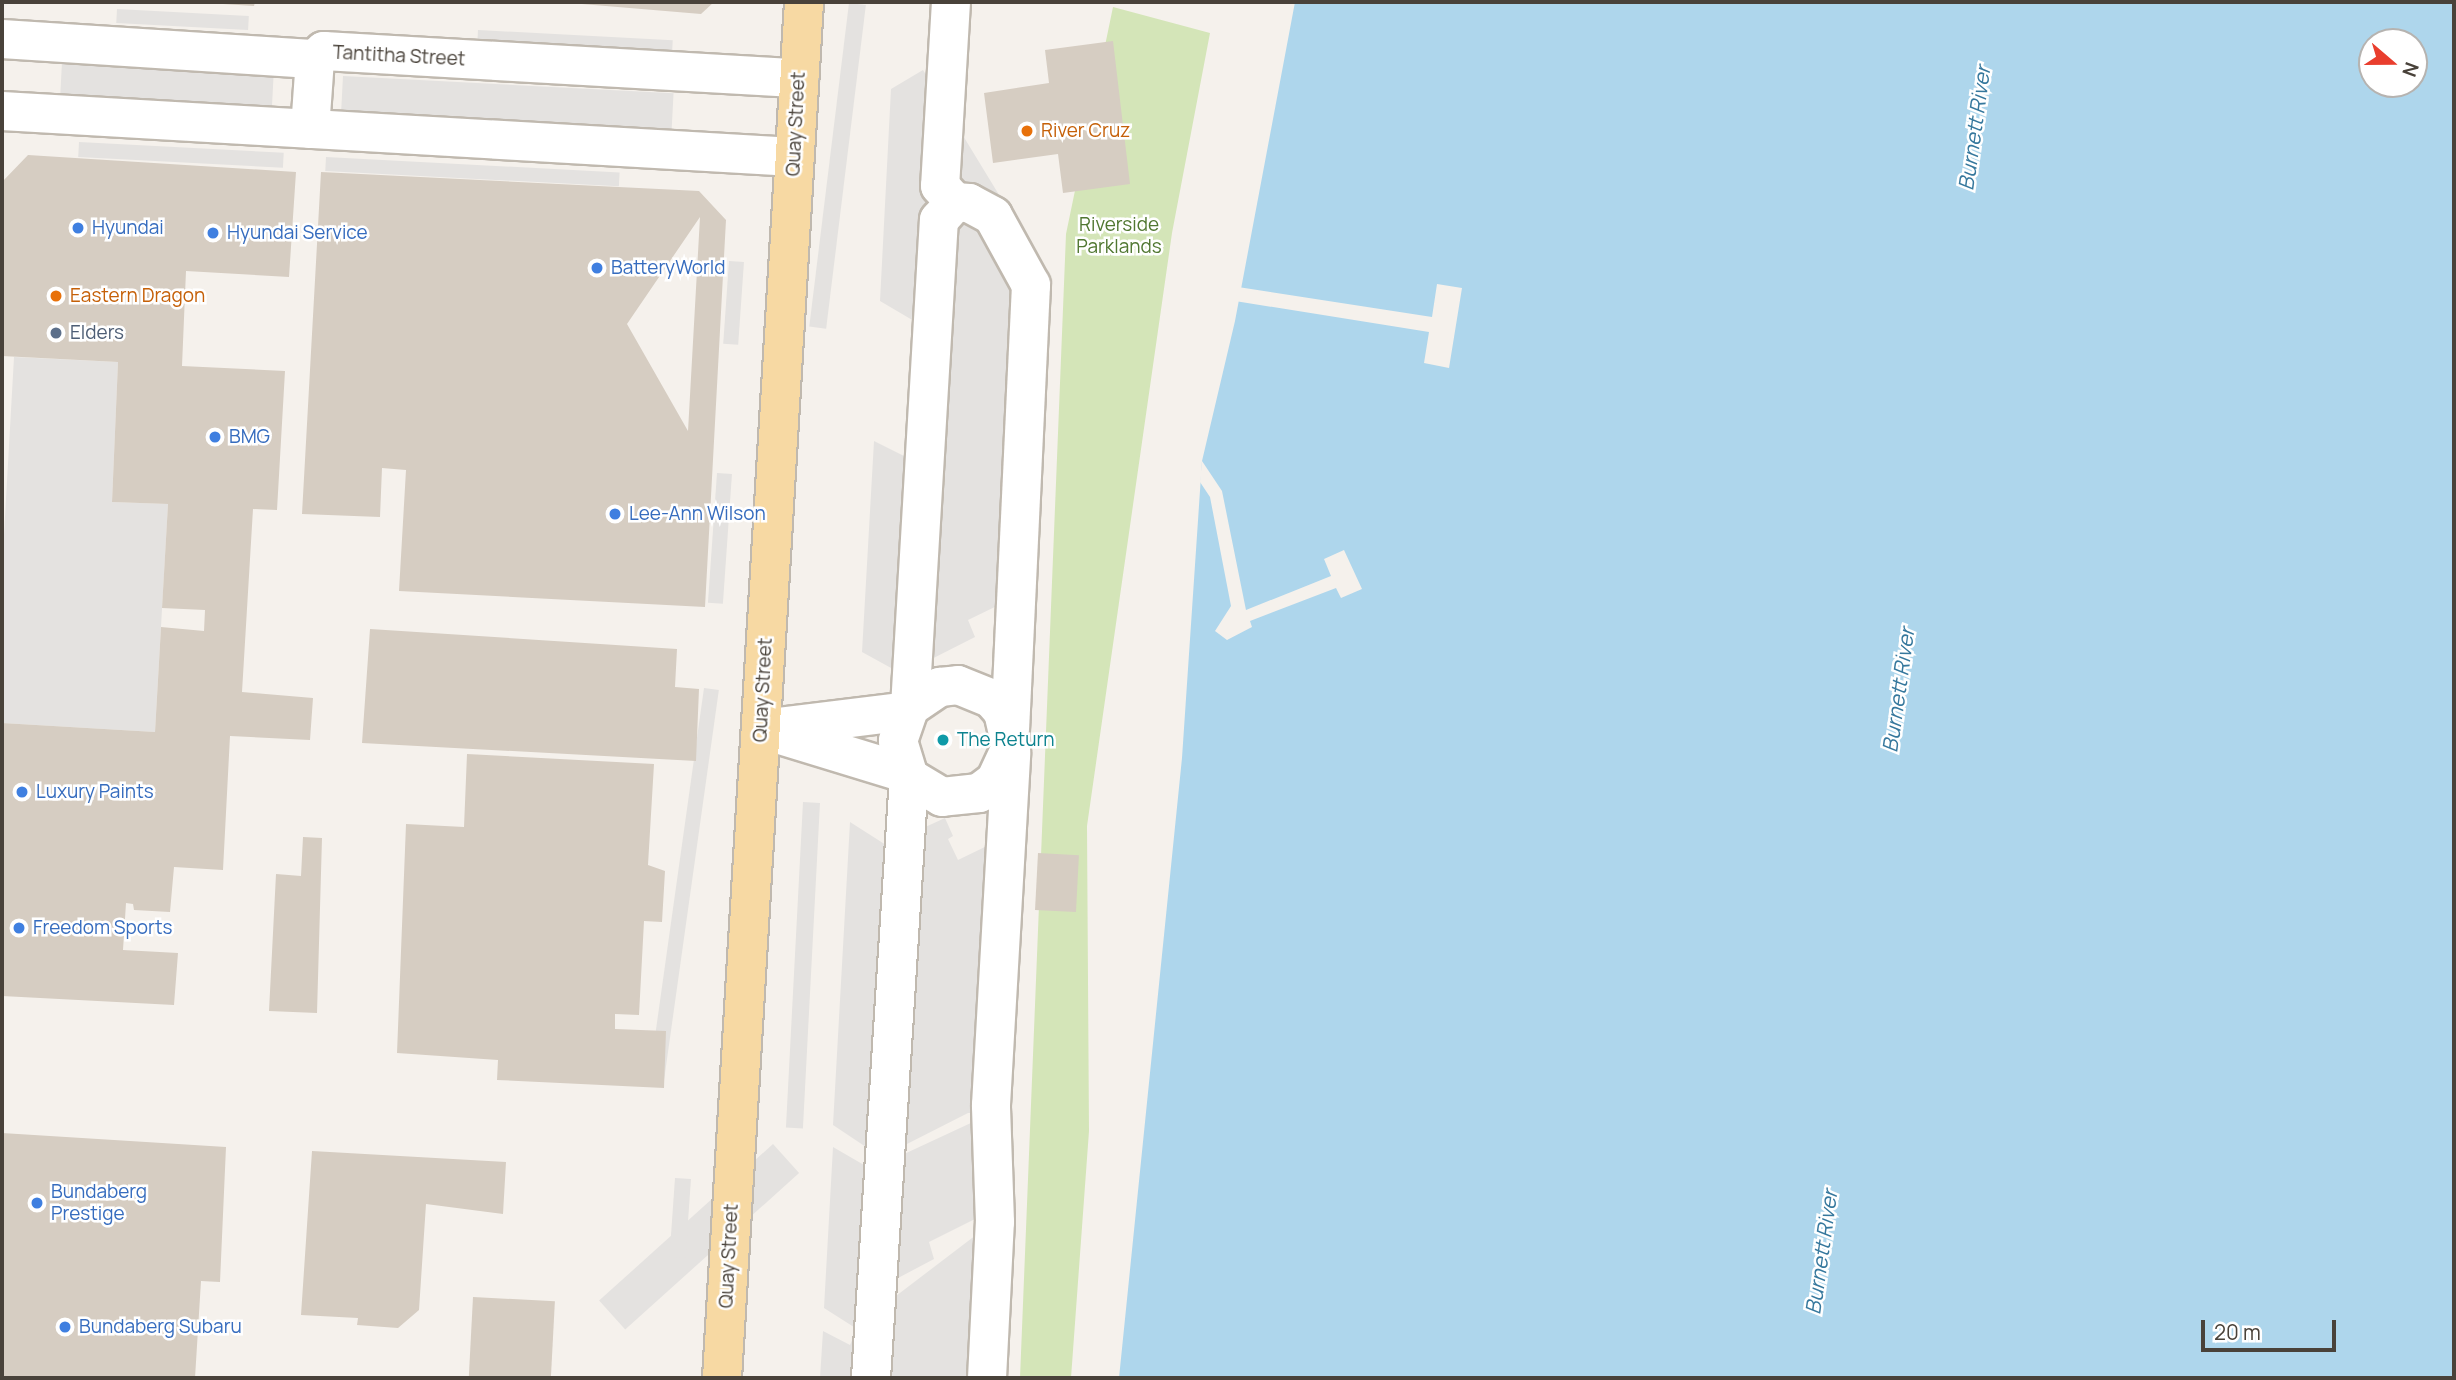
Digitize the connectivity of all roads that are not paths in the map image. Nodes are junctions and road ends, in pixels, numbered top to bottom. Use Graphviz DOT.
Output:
graph roads {
  1 [pos="804,2"];
  2 [pos="951,2"];
  3 [pos="2,39"];
  4 [pos="314,59"];
  5 [pos="799,78"];
  6 [pos="2,111"];
  7 [pos="310,129"];
  8 [pos="794,157"];
  9 [pos="955,202"];
  10 [pos="909,709"];
  11 [pos="761,729"];
  12 [pos="1010,738"];
  13 [pos="909,775"];
  14 [pos="722,1378"];
  15 [pos="871,1378"];
  16 [pos="987,1378"];
  1 -- 5 [label="main road, Quay Street"];
  2 -- 9 [label="street"];
  3 -- 4 [label="street, Tantitha Street"];
  4 -- 5 [label="street, Tantitha Street"];
  4 -- 7 [label="street"];
  5 -- 8 [label="main road, Quay Street"];
  6 -- 7 [label="street"];
  7 -- 8 [label="street"];
  8 -- 11 [label="main road, Quay Street"];
  9 -- 10 [label="street"];
  9 -- 12 [label="street"];
  10 -- 11 [label="street"];
  10 -- 12 [label="street"];
  10 -- 13 [label="street"];
  11 -- 13 [label="street"];
  11 -- 14 [label="main road, Quay Street"];
  12 -- 13 [label="street"];
  12 -- 16 [label="street"];
  13 -- 15 [label="street"];
}
